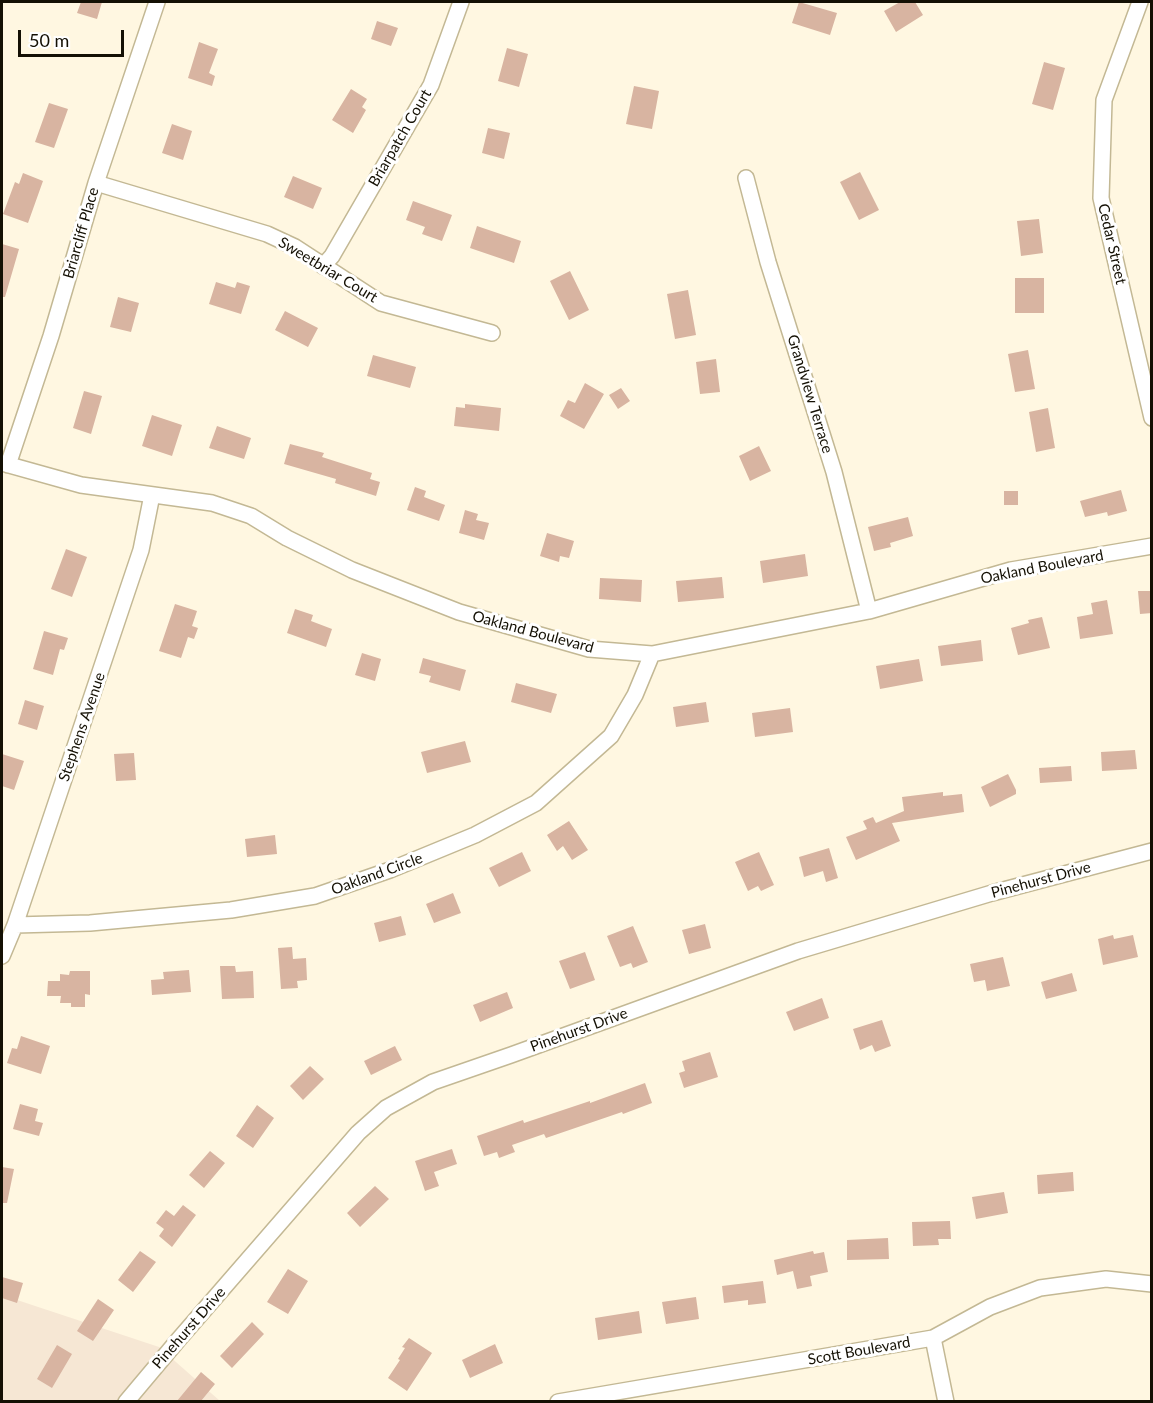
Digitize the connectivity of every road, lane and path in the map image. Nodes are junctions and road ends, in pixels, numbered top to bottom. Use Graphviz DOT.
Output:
graph roads {
  1 [pos="157,2"];
  2 [pos="461,2"];
  3 [pos="1140,2"];
  4 [pos="746,178"];
  5 [pos="96,183"];
  6 [pos="323,266"];
  7 [pos="492,333"];
  8 [pos="1152,418"];
  9 [pos="5,464"];
  10 [pos="152,495"];
  11 [pos="1152,546"];
  12 [pos="869,611"];
  13 [pos="652,654"];
  14 [pos="1152,851"];
  15 [pos="15,925"];
  16 [pos="2,956"];
  17 [pos="1152,1284"];
  18 [pos="933,1338"];
  19 [pos="126,1401"];
  20 [pos="566,1401"];
  21 [pos="946,1401"];
  1 -- 5 [label="street, Briarcliff Place"];
  2 -- 6 [label="street, Briarpatch Court"];
  3 -- 8 [label="street, Cedar Street"];
  4 -- 12 [label="street, Grandview Terrace"];
  5 -- 6 [label="street, Sweetbriar Court"];
  5 -- 9 [label="street, Briarcliff Place"];
  6 -- 7 [label="street, Sweetbriar Court"];
  9 -- 10 [label="street, Oakland Boulevard"];
  10 -- 13 [label="street, Oakland Boulevard"];
  10 -- 15 [label="street, Stephens Avenue"];
  11 -- 12 [label="street, Oakland Boulevard"];
  12 -- 13 [label="street, Oakland Boulevard"];
  13 -- 15 [label="street, Oakland Circle"];
  14 -- 19 [label="street, Pinehurst Drive"];
  15 -- 16 [label="street, Stephens Avenue"];
  17 -- 18 [label="street, Scott Boulevard"];
  18 -- 20 [label="street, Scott Boulevard"];
  18 -- 21 [label="street"];
}
